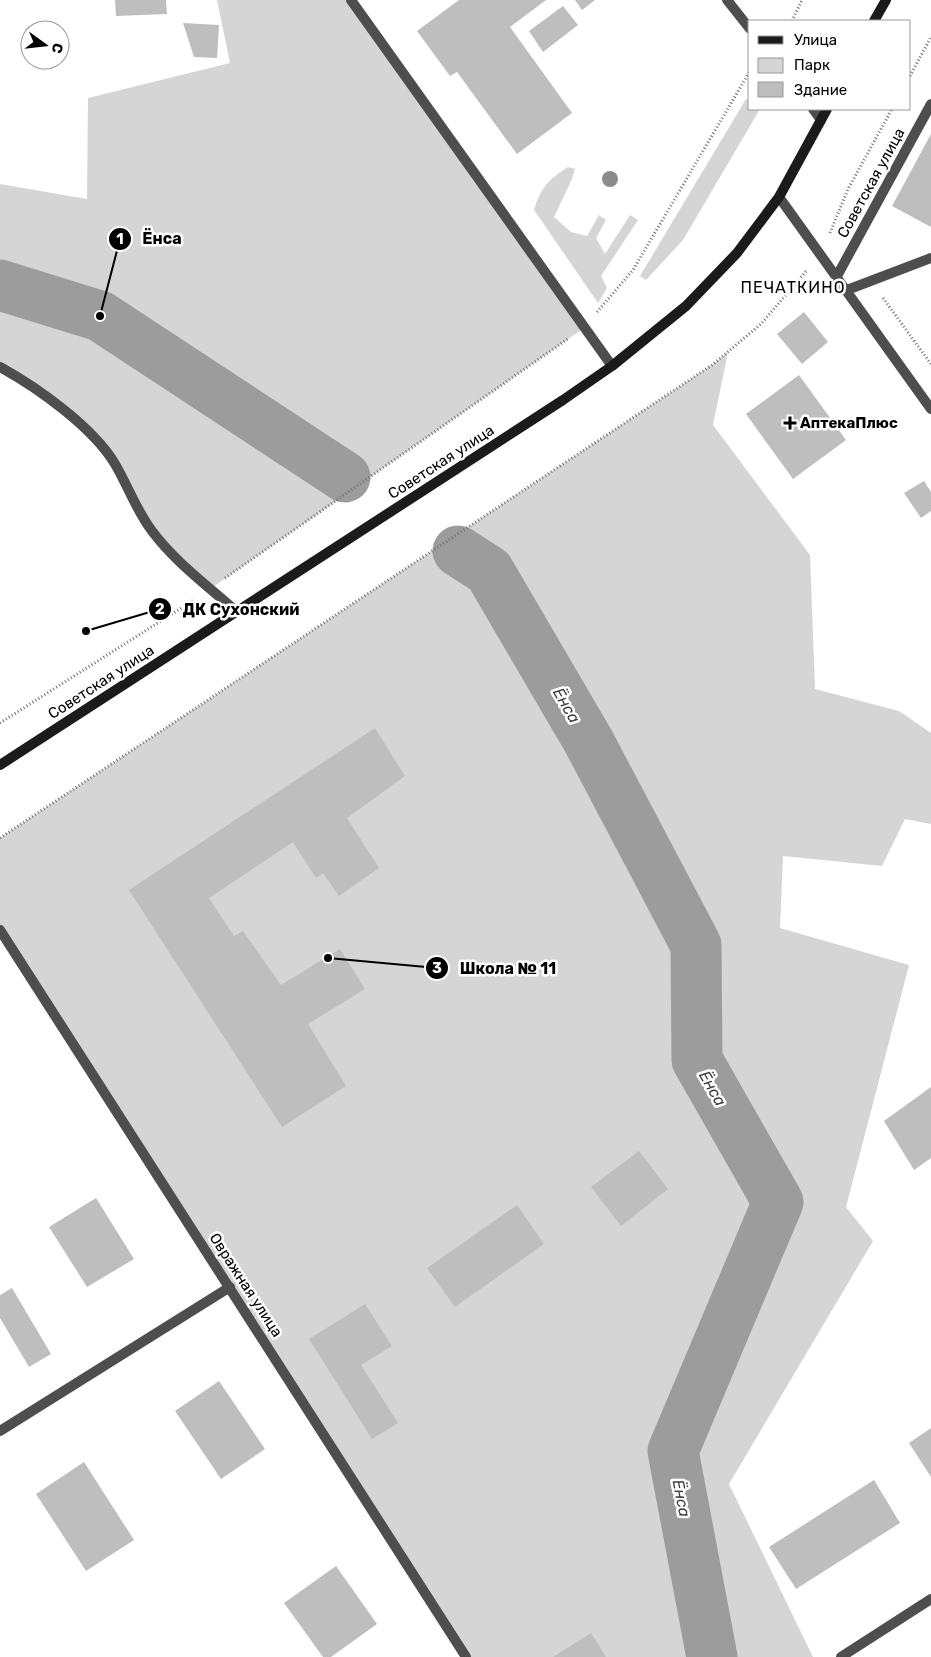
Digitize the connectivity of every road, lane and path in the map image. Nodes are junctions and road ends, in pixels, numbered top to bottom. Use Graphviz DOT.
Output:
graph roads {
  1 [pos="351,0"];
  2 [pos="727,0"];
  3 [pos="802,0"];
  4 [pos="886,0"];
  5 [pos="792,20"];
  6 [pos="875,20"];
  7 [pos="748,26"];
  8 [pos="931,37"];
  9 [pos="748,74"];
  10 [pos="911,74"];
  11 [pos="931,104"];
  12 [pos="814,110"];
  13 [pos="826,110"];
  14 [pos="891,110"];
  15 [pos="821,120"];
  16 [pos="779,197"];
  17 [pos="821,254"];
  18 [pos="931,258"];
  19 [pos="837,276"];
  20 [pos="871,281"];
  21 [pos="847,290"];
  22 [pos="584,328"];
  23 [pos="931,364"];
  24 [pos="612,366"];
  25 [pos="0,367"];
  26 [pos="931,409"];
  27 [pos="210,588"];
  28 [pos="237,612"];
  29 [pos="0,723"];
  30 [pos="0,765"];
  31 [pos="0,838"];
  32 [pos="0,930"];
  33 [pos="230,1288"];
  34 [pos="0,1431"];
  35 [pos="931,1599"];
  36 [pos="466,1657"];
  37 [pos="842,1657"];
  1 -- 22 [label="street"];
  2 -- 7 [label="street"];
  3 -- 5 [label="path"];
  4 -- 6 [label="main road"];
  8 -- 10 [label="path"];
  9 -- 22 [label="path"];
  11 -- 19 [label="street, Советская улица"];
  12 -- 15 [label="street"];
  13 -- 15 [label="main road, Советская улица"];
  14 -- 17 [label="path"];
  15 -- 16 [label="main road, Советская улица"];
  16 -- 17 [label="street"];
  16 -- 24 [label="main road, Советская улица"];
  17 -- 19 [label="street"];
  17 -- 31 [label="path"];
  18 -- 20 [label="street"];
  19 -- 21 [label="street"];
  20 -- 21 [label="street"];
  20 -- 23 [label="path"];
  21 -- 26 [label="street"];
  22 -- 24 [label="street"];
  22 -- 27 [label="path"];
  24 -- 28 [label="main road, Советская улица"];
  25 -- 27 [label="street"];
  27 -- 28 [label="street"];
  27 -- 29 [label="path"];
  28 -- 30 [label="main road, Советская улица"];
  32 -- 33 [label="street, Овражная улица"];
  33 -- 34 [label="street"];
  33 -- 36 [label="street, Овражная улица"];
  35 -- 37 [label="street"];
}
